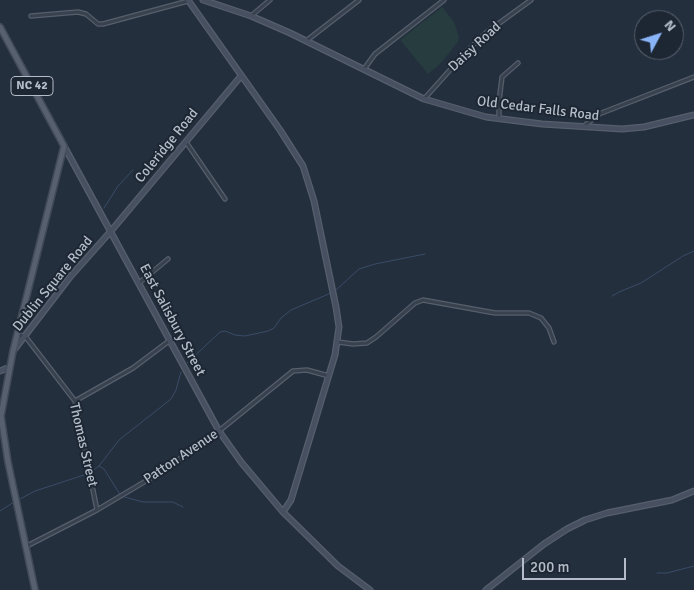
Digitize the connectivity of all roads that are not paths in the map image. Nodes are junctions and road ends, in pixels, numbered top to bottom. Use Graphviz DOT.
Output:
graph roads {
  1 [pos="188,0"];
  2 [pos="203,0"];
  3 [pos="270,0"];
  4 [pos="359,0"];
  5 [pos="444,0"];
  6 [pos="531,0"];
  7 [pos="31,16"];
  8 [pos="251,16"];
  9 [pos="0,26"];
  10 [pos="306,41"];
  11 [pos="518,63"];
  12 [pos="364,69"];
  13 [pos="241,76"];
  14 [pos="694,77"];
  15 [pos="424,98"];
  16 [pos="694,115"];
  17 [pos="499,119"];
  18 [pos="582,127"];
  19 [pos="186,142"];
  20 [pos="64,146"];
  21 [pos="225,199"];
  22 [pos="111,231"];
  23 [pos="168,259"];
  24 [pos="139,283"];
  25 [pos="17,335"];
  26 [pos="25,336"];
  27 [pos="169,341"];
  28 [pos="338,342"];
  29 [pos="554,342"];
  30 [pos="13,351"];
  31 [pos="10,367"];
  32 [pos="0,371"];
  33 [pos="328,376"];
  34 [pos="75,401"];
  35 [pos="219,430"];
  36 [pos="694,491"];
  37 [pos="97,510"];
  38 [pos="283,512"];
  39 [pos="26,546"];
  40 [pos="35,590"];
  41 [pos="370,590"];
  42 [pos="486,590"];
  1 -- 7 [label="street"];
  1 -- 13 [label="street"];
  2 -- 8 [label="street, Old Cedar Falls Road"];
  3 -- 8 [label="street"];
  4 -- 10 [label="street"];
  5 -- 12 [label="street"];
  6 -- 15 [label="street, Daisy Road"];
  8 -- 10 [label="street, Old Cedar Falls Road"];
  9 -- 20 [label="main road, East Salisbury Street / NC 42"];
  10 -- 12 [label="street, Old Cedar Falls Road"];
  11 -- 17 [label="street"];
  12 -- 15 [label="street, Old Cedar Falls Road"];
  13 -- 19 [label="street, Coleridge Road"];
  13 -- 28 [label="street"];
  14 -- 18 [label="street"];
  15 -- 17 [label="street, Old Cedar Falls Road"];
  16 -- 18 [label="street, Old Cedar Falls Road"];
  17 -- 18 [label="street, Old Cedar Falls Road"];
  19 -- 21 [label="street"];
  19 -- 22 [label="street, Coleridge Road"];
  20 -- 22 [label="street, East Salisbury Street"];
  20 -- 25 [label="main road"];
  22 -- 24 [label="street, East Salisbury Street"];
  22 -- 26 [label="street, Dublin Square Road"];
  23 -- 24 [label="street"];
  24 -- 27 [label="street, East Salisbury Street"];
  25 -- 26 [label="street"];
  25 -- 30 [label="main road"];
  26 -- 30 [label="street, Dublin Square Road"];
  26 -- 34 [label="street, Thomas Street"];
  27 -- 34 [label="street"];
  27 -- 35 [label="street, East Salisbury Street"];
  28 -- 29 [label="street"];
  28 -- 33 [label="street"];
  30 -- 31 [label="main road"];
  31 -- 32 [label="street"];
  31 -- 39 [label="main road"];
  33 -- 35 [label="street, Patton Avenue"];
  33 -- 38 [label="street"];
  34 -- 37 [label="street, Thomas Street"];
  35 -- 37 [label="street, Patton Avenue"];
  35 -- 38 [label="street, East Salisbury Street"];
  36 -- 42 [label="street"];
  37 -- 39 [label="street, Patton Avenue"];
  38 -- 41 [label="street, East Salisbury Street"];
  39 -- 40 [label="main road"];
}
